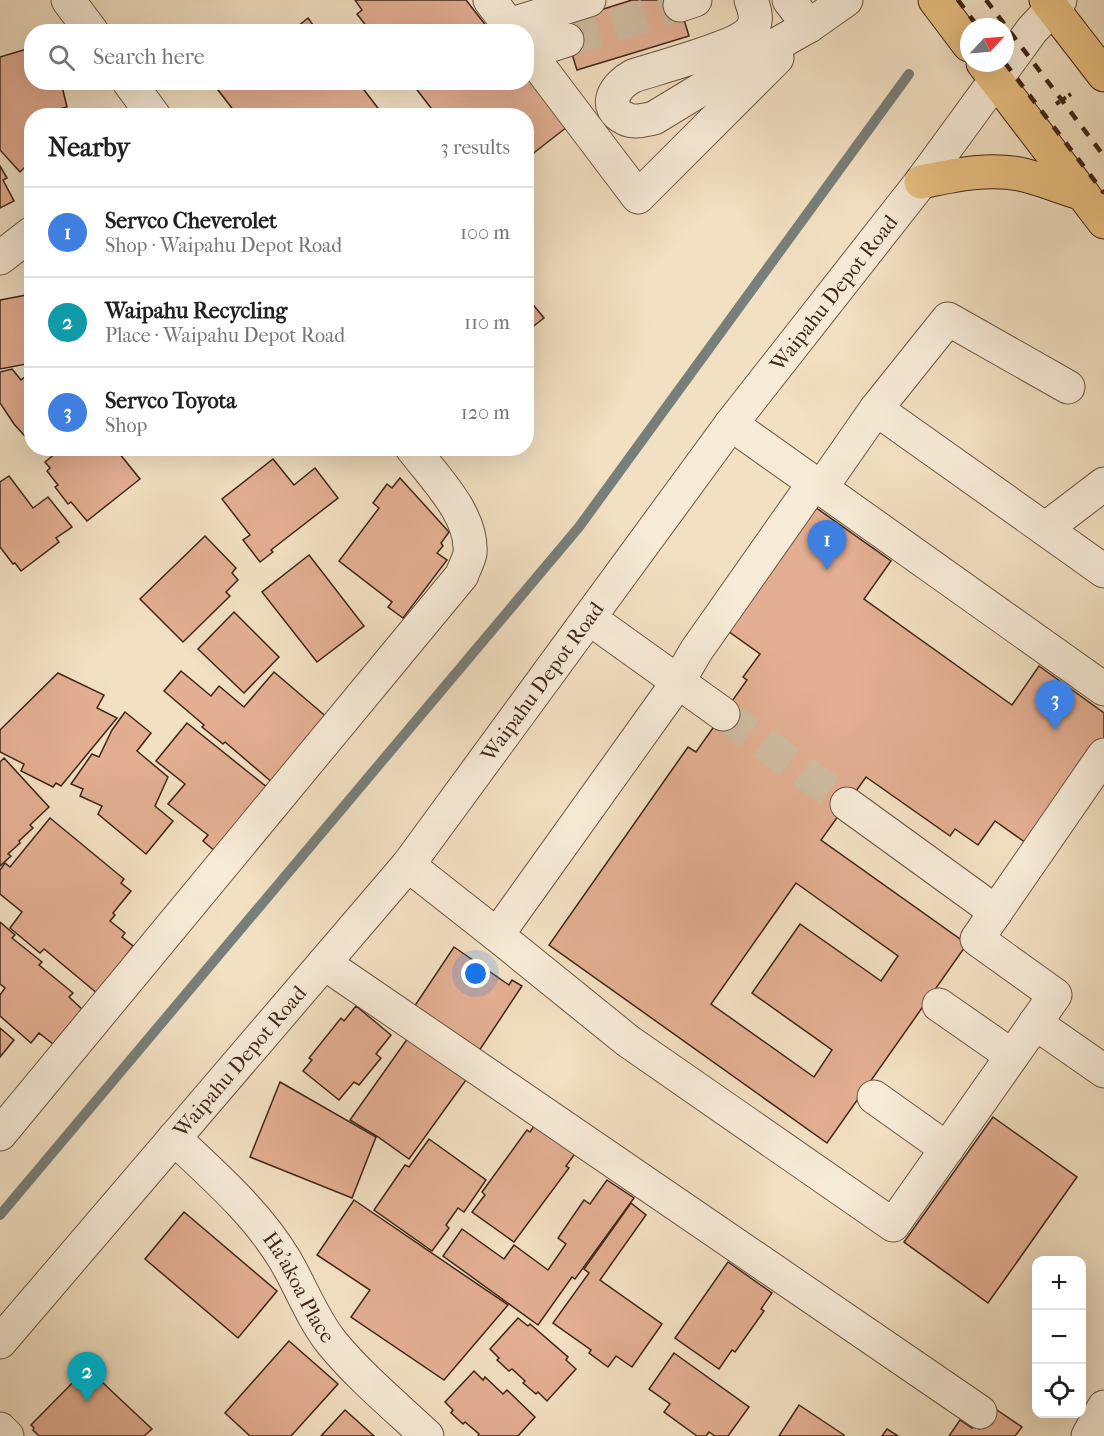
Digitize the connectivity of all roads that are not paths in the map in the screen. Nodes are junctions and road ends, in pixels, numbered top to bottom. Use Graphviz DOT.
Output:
graph roads {
  1 [pos="68,0"];
  2 [pos="589,0"];
  3 [pos="751,0"];
  4 [pos="789,0"];
  5 [pos="846,0"];
  6 [pos="935,0"];
  7 [pos="1052,3"];
  8 [pos="86,24"];
  9 [pos="531,24"];
  10 [pos="809,26"];
  11 [pos="960,33"];
  12 [pos="534,34"];
  13 [pos="567,40"];
  14 [pos="1014,47"];
  15 [pos="534,58"];
  16 [pos="988,72"];
  17 [pos="990,72"];
  18 [pos="1104,75"];
  19 [pos="135,90"];
  20 [pos="148,108"];
  21 [pos="921,182"];
  22 [pos="1083,194"];
  23 [pos="1104,222"];
  24 [pos="24,239"];
  25 [pos="0,258"];
  26 [pos="1068,387"];
  27 [pos="876,409"];
  28 [pos="731,424"];
  29 [pos="418,456"];
  30 [pos="1104,484"];
  31 [pos="817,485"];
  32 [pos="1046,529"];
  33 [pos="1104,571"];
  34 [pos="589,618"];
  35 [pos="678,682"];
  36 [pos="1104,689"];
  37 [pos="723,714"];
  38 [pos="1104,756"];
  39 [pos="847,804"];
  40 [pos="408,865"];
  41 [pos="996,912"];
  42 [pos="497,935"];
  43 [pos="324,963"];
  44 [pos="939,1005"];
  45 [pos="1035,1023"];
  46 [pos="1012,1056"];
  47 [pos="1104,1071"];
  48 [pos="874,1097"];
  49 [pos="0,1134"];
  50 [pos="174,1138"];
  51 [pos="947,1149"];
  52 [pos="0,1342"];
  53 [pos="1104,1407"];
  54 [pos="980,1412"];
  55 [pos="0,1429"];
  56 [pos="7,1436"];
  57 [pos="427,1436"];
  58 [pos="1088,1436"];
  1 -- 8 [label="street"];
  2 -- 9 [label="street"];
  3 -- 10 [label="street"];
  4 -- 10 [label="street"];
  5 -- 10 [label="street"];
  6 -- 11 [label="main road"];
  7 -- 14 [label="street, Waipahu Depot Road"];
  7 -- 18 [label="main road"];
  10 -- 15 [label="street"];
  12 -- 13 [label="street"];
  16 -- 21 [label="street, Waipahu Depot Road"];
  17 -- 22 [label="main road"];
  19 -- 20 [label="street"];
  21 -- 22 [label="main road"];
  21 -- 28 [label="street, Waipahu Depot Road"];
  22 -- 23 [label="main road"];
  24 -- 25 [label="street"];
  26 -- 27 [label="street"];
  27 -- 31 [label="street"];
  27 -- 32 [label="street"];
  28 -- 31 [label="street"];
  28 -- 34 [label="street, Waipahu Depot Road"];
  29 -- 49 [label="street"];
  30 -- 32 [label="street"];
  31 -- 35 [label="street"];
  31 -- 36 [label="street"];
  32 -- 33 [label="street"];
  34 -- 35 [label="street"];
  34 -- 40 [label="street, Waipahu Depot Road"];
  35 -- 37 [label="street"];
  35 -- 42 [label="street"];
  38 -- 41 [label="street"];
  39 -- 41 [label="street"];
  40 -- 42 [label="street"];
  40 -- 43 [label="street, Waipahu Depot Road"];
  41 -- 45 [label="street"];
  42 -- 51 [label="street"];
  43 -- 50 [label="street, Waipahu Depot Road"];
  43 -- 54 [label="street"];
  44 -- 46 [label="street"];
  45 -- 46 [label="street"];
  45 -- 47 [label="street"];
  46 -- 51 [label="street"];
  48 -- 51 [label="street"];
  50 -- 52 [label="street, Waipahu Depot Road"];
  50 -- 57 [label="street, Ha'akoa Place"];
  53 -- 58 [label="street"];
  55 -- 56 [label="street"];
}
